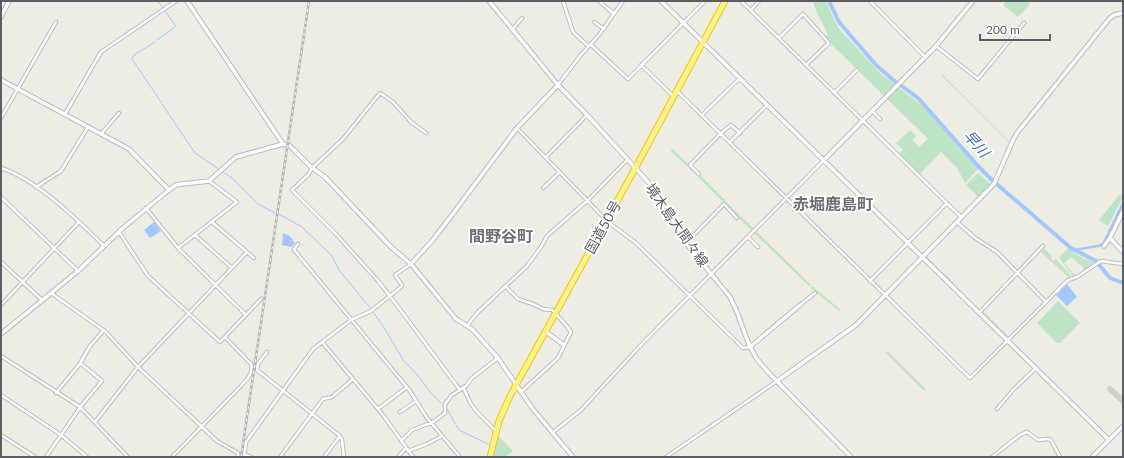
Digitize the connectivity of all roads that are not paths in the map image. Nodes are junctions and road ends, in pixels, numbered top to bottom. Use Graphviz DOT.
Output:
graph roads {
  1 [pos="9,1"];
  2 [pos="176,1"];
  3 [pos="187,1"];
  4 [pos="489,1"];
  5 [pos="563,1"];
  6 [pos="599,1"];
  7 [pos="623,1"];
  8 [pos="661,1"];
  9 [pos="705,1"];
  10 [pos="725,1"];
  11 [pos="741,1"];
  12 [pos="759,1"];
  13 [pos="870,1"];
  14 [pos="973,1"];
  15 [pos="750,10"];
  16 [pos="1123,13"];
  17 [pos="614,14"];
  18 [pos="1,17"];
  19 [pos="522,18"];
  20 [pos="56,22"];
  21 [pos="594,22"];
  22 [pos="684,23"];
  23 [pos="1024,23"];
  24 [pos="604,28"];
  25 [pos="512,30"];
  26 [pos="778,38"];
  27 [pos="703,42"];
  28 [pos="589,45"];
  29 [pos="936,46"];
  30 [pos="925,57"];
  31 [pos="641,65"];
  32 [pos="806,65"];
  33 [pos="857,70"];
  34 [pos="740,78"];
  35 [pos="1,80"];
  36 [pos="558,85"];
  37 [pos="18,89"];
  38 [pos="677,91"];
  39 [pos="834,93"];
  40 [pos="674,96"];
  41 [pos="767,105"];
  42 [pos="872,111"];
  43 [pos="120,113"];
  44 [pos="65,114"];
  45 [pos="588,115"];
  46 [pos="702,115"];
  47 [pos="1,118"];
  48 [pos="880,119"];
  49 [pos="862,120"];
  50 [pos="88,127"];
  51 [pos="517,128"];
  52 [pos="426,133"];
  53 [pos="740,133"];
  54 [pos="101,134"];
  55 [pos="721,134"];
  56 [pos="730,142"];
  57 [pos="283,144"];
  58 [pos="546,157"];
  59 [pos="628,160"];
  60 [pos="824,160"];
  61 [pos="1,168"];
  62 [pos="312,168"];
  63 [pos="636,168"];
  64 [pos="560,172"];
  65 [pos="699,174"];
  66 [pos="210,181"];
  67 [pos="36,187"];
  68 [pos="543,188"];
  69 [pos="169,190"];
  70 [pos="1,197"];
  71 [pos="787,198"];
  72 [pos="588,200"];
  73 [pos="947,203"];
  74 [pos="146,208"];
  75 [pos="1123,211"];
  76 [pos="737,218"];
  77 [pos="962,218"];
  78 [pos="607,220"];
  79 [pos="79,222"];
  80 [pos="212,222"];
  81 [pos="957,222"];
  82 [pos="118,232"];
  83 [pos="195,235"];
  84 [pos="748,237"];
  85 [pos="1110,238"];
  86 [pos="686,243"];
  87 [pos="908,243"];
  88 [pos="298,244"];
  89 [pos="104,246"];
  90 [pos="1043,246"];
  91 [pos="1104,246"];
  92 [pos="758,247"];
  93 [pos="55,248"];
  94 [pos="178,248"];
  95 [pos="247,252"];
  96 [pos="1123,252"];
  97 [pos="923,257"];
  98 [pos="254,258"];
  99 [pos="1,262"];
  100 [pos="410,264"];
  101 [pos="1123,264"];
  102 [pos="232,268"];
  103 [pos="78,270"];
  104 [pos="1017,273"];
  105 [pos="712,274"];
  106 [pos="870,281"];
  107 [pos="23,282"];
  108 [pos="216,286"];
  109 [pos="506,287"];
  110 [pos="51,293"];
  111 [pos="815,293"];
  112 [pos="886,295"];
  113 [pos="390,296"];
  114 [pos="690,296"];
  115 [pos="261,299"];
  116 [pos="42,300"];
  117 [pos="1046,302"];
  118 [pos="1,305"];
  119 [pos="800,305"];
  120 [pos="556,313"];
  121 [pos="979,313"];
  122 [pos="189,314"];
  123 [pos="246,315"];
  124 [pos="351,320"];
  125 [pos="467,326"];
  126 [pos="104,330"];
  127 [pos="546,332"];
  128 [pos="1,334"];
  129 [pos="225,337"];
  130 [pos="1008,341"];
  131 [pos="322,342"];
  132 [pos="564,345"];
  133 [pos="750,347"];
  134 [pos="267,352"];
  135 [pos="1,356"];
  136 [pos="498,358"];
  137 [pos="80,363"];
  138 [pos="138,367"];
  139 [pos="1036,368"];
  140 [pos="353,379"];
  141 [pos="777,381"];
  142 [pos="517,385"];
  143 [pos="407,387"];
  144 [pos="464,387"];
  145 [pos="460,390"];
  146 [pos="283,391"];
  147 [pos="56,392"];
  148 [pos="521,392"];
  149 [pos="1,395"];
  150 [pos="416,401"];
  151 [pos="80,407"];
  152 [pos="997,409"];
  153 [pos="378,410"];
  154 [pos="400,412"];
  155 [pos="312,414"];
  156 [pos="95,422"];
  157 [pos="432,423"];
  158 [pos="1123,426"];
  159 [pos="202,427"];
  160 [pos="496,431"];
  161 [pos="552,433"];
  162 [pos="1,434"];
  163 [pos="62,435"];
  164 [pos="340,436"];
  165 [pos="442,436"];
  166 [pos="1109,440"];
  167 [pos="401,441"];
  168 [pos="406,448"];
  169 [pos="408,451"];
  170 [pos="244,456"];
  171 [pos="35,457"];
  172 [pos="46,457"];
  173 [pos="87,457"];
  174 [pos="128,457"];
  175 [pos="172,457"];
  176 [pos="238,457"];
  177 [pos="251,457"];
  178 [pos="280,457"];
  179 [pos="324,457"];
  180 [pos="344,457"];
  181 [pos="398,457"];
  182 [pos="413,457"];
  183 [pos="460,457"];
  184 [pos="490,457"];
  185 [pos="573,457"];
  186 [pos="666,457"];
  187 [pos="851,457"];
  188 [pos="992,457"];
  189 [pos="1060,457"];
  190 [pos="1092,457"];
  1 -- 18 [label="street"];
  2 -- 44 [label="street"];
  3 -- 57 [label="street"];
  4 -- 25 [label="street, 境木島大間々線"];
  5 -- 28 [label="street"];
  6 -- 17 [label="street"];
  7 -- 17 [label="street"];
  8 -- 22 [label="street"];
  9 -- 22 [label="street"];
  10 -- 27 [label="highway, 国道50号"];
  11 -- 15 [label="street"];
  12 -- 15 [label="street"];
  13 -- 30 [label="street"];
  14 -- 29 [label="street"];
  15 -- 26 [label="street"];
  16 -- 77 [label="street"];
  17 -- 24 [label="street"];
  19 -- 25 [label="street"];
  20 -- 37 [label="street"];
  21 -- 24 [label="street"];
  22 -- 27 [label="street"];
  22 -- 31 [label="street"];
  23 -- 29 [label="street"];
  24 -- 28 [label="street"];
  25 -- 36 [label="street, 境木島大間々線"];
  26 -- 32 [label="street"];
  26 -- 32 [label="street"];
  27 -- 34 [label="street"];
  27 -- 38 [label="highway, 国道50号"];
  28 -- 31 [label="street"];
  28 -- 36 [label="street"];
  29 -- 30 [label="street"];
  30 -- 42 [label="street"];
  31 -- 40 [label="street"];
  32 -- 39 [label="street"];
  33 -- 39 [label="street"];
  34 -- 41 [label="street"];
  34 -- 46 [label="street"];
  35 -- 37 [label="street"];
  36 -- 45 [label="street, 境木島大間々線"];
  36 -- 51 [label="street"];
  37 -- 44 [label="street"];
  37 -- 47 [label="street"];
  38 -- 40 [label="highway, 国道50号"];
  38 -- 46 [label="street"];
  39 -- 49 [label="street"];
  40 -- 63 [label="highway, 国道50号"];
  41 -- 53 [label="street"];
  41 -- 60 [label="street"];
  42 -- 48 [label="street"];
  42 -- 49 [label="street"];
  43 -- 54 [label="street"];
  44 -- 50 [label="street"];
  45 -- 58 [label="street"];
  45 -- 59 [label="street, 境木島大間々線"];
  46 -- 55 [label="street"];
  49 -- 60 [label="street"];
  49 -- 73 [label="street"];
  50 -- 54 [label="street"];
  50 -- 67 [label="street"];
  51 -- 58 [label="street"];
  51 -- 100 [label="street"];
  52 -- 62 [label="street"];
  53 -- 55 [label="street"];
  53 -- 56 [label="street"];
  54 -- 69 [label="street"];
  55 -- 56 [label="street"];
  55 -- 65 [label="street"];
  56 -- 71 [label="street"];
  57 -- 62 [label="street"];
  57 -- 66 [label="street"];
  58 -- 64 [label="street"];
  59 -- 63 [label="street, 境木島大間々線"];
  59 -- 72 [label="street"];
  60 -- 71 [label="street"];
  60 -- 87 [label="street"];
  61 -- 67 [label="street"];
  62 -- 100 [label="street"];
  62 -- 113 [label="street"];
  63 -- 78 [label="highway, 国道50号"];
  63 -- 86 [label="street, 境木島大間々線"];
  64 -- 68 [label="street"];
  64 -- 72 [label="street"];
  66 -- 69 [label="street"];
  66 -- 80 [label="street"];
  67 -- 79 [label="street"];
  69 -- 74 [label="street"];
  70 -- 93 [label="street"];
  71 -- 84 [label="street"];
  71 -- 106 [label="street"];
  72 -- 78 [label="street"];
  72 -- 109 [label="street"];
  73 -- 77 [label="street"];
  73 -- 87 [label="street"];
  74 -- 82 [label="street"];
  74 -- 94 [label="street"];
  75 -- 85 [label="street"];
  76 -- 86 [label="street"];
  77 -- 81 [label="street"];
  78 -- 114 [label="street"];
  78 -- 120 [label="highway, 国道50号"];
  79 -- 89 [label="street"];
  79 -- 93 [label="street"];
  80 -- 83 [label="street"];
  80 -- 95 [label="street"];
  81 -- 97 [label="street"];
  81 -- 104 [label="street"];
  82 -- 89 [label="street"];
  82 -- 122 [label="street"];
  83 -- 94 [label="street"];
  83 -- 102 [label="street"];
  84 -- 92 [label="street"];
  84 -- 105 [label="street"];
  85 -- 91 [label="street"];
  85 -- 96 [label="street"];
  86 -- 105 [label="street, 境木島大間々線"];
  87 -- 97 [label="street"];
  87 -- 106 [label="street"];
  88 -- 124 [label="street"];
  89 -- 103 [label="street"];
  90 -- 104 [label="street"];
  93 -- 103 [label="street"];
  93 -- 107 [label="street"];
  94 -- 108 [label="street"];
  95 -- 98 [label="street"];
  95 -- 102 [label="street"];
  97 -- 112 [label="street"];
  97 -- 121 [label="street"];
  99 -- 107 [label="street"];
  100 -- 113 [label="street"];
  100 -- 125 [label="street"];
  101 -- 117 [label="street"];
  102 -- 108 [label="street"];
  103 -- 110 [label="street"];
  104 -- 117 [label="street"];
  104 -- 121 [label="street"];
  105 -- 114 [label="street"];
  105 -- 133 [label="street, 境木島大間々線"];
  106 -- 112 [label="street"];
  107 -- 116 [label="street"];
  107 -- 118 [label="street"];
  108 -- 122 [label="street"];
  108 -- 123 [label="street"];
  109 -- 120 [label="street"];
  109 -- 125 [label="street"];
  110 -- 116 [label="street"];
  110 -- 126 [label="street"];
  111 -- 119 [label="street"];
  112 -- 130 [label="street"];
  112 -- 141 [label="street"];
  113 -- 124 [label="street"];
  113 -- 145 [label="street"];
  114 -- 133 [label="street"];
  114 -- 161 [label="street"];
  115 -- 123 [label="street"];
  116 -- 128 [label="street"];
  117 -- 130 [label="street"];
  119 -- 133 [label="street"];
  120 -- 127 [label="highway, 国道50号"];
  120 -- 132 [label="street"];
  121 -- 130 [label="street"];
  122 -- 129 [label="street"];
  122 -- 138 [label="street"];
  123 -- 129 [label="street"];
  124 -- 131 [label="street"];
  124 -- 143 [label="street"];
  125 -- 136 [label="street"];
  126 -- 137 [label="street"];
  126 -- 138 [label="street"];
  127 -- 132 [label="street"];
  127 -- 142 [label="highway, 国道50号"];
  129 -- 159 [label="street"];
  130 -- 139 [label="street"];
  131 -- 140 [label="street"];
  131 -- 146 [label="street"];
  132 -- 148 [label="street"];
  133 -- 141 [label="street, 境木島大間々線"];
  134 -- 146 [label="street"];
  135 -- 147 [label="street"];
  136 -- 142 [label="street"];
  136 -- 144 [label="street"];
  137 -- 147 [label="street"];
  137 -- 151 [label="street"];
  138 -- 156 [label="street"];
  138 -- 159 [label="street"];
  139 -- 152 [label="street"];
  139 -- 166 [label="street"];
  140 -- 153 [label="street"];
  140 -- 155 [label="street"];
  141 -- 186 [label="street"];
  141 -- 187 [label="street, 境木島大間々線"];
  142 -- 148 [label="street"];
  142 -- 160 [label="highway, 国道50号"];
  143 -- 150 [label="street"];
  143 -- 153 [label="street"];
  144 -- 145 [label="street"];
  144 -- 160 [label="street"];
  145 -- 157 [label="street"];
  146 -- 155 [label="street"];
  146 -- 170 [label="street"];
  147 -- 151 [label="street"];
  148 -- 161 [label="street"];
  149 -- 163 [label="street"];
  150 -- 154 [label="street"];
  150 -- 157 [label="street"];
  151 -- 156 [label="street"];
  151 -- 163 [label="street"];
  153 -- 167 [label="street"];
  155 -- 164 [label="street"];
  155 -- 178 [label="street"];
  156 -- 174 [label="street"];
  157 -- 165 [label="street"];
  157 -- 167 [label="street"];
  158 -- 166 [label="street"];
  159 -- 175 [label="street"];
  159 -- 176 [label="street"];
  160 -- 184 [label="highway, 国道50号"];
  161 -- 185 [label="street"];
  162 -- 171 [label="street"];
  163 -- 172 [label="street"];
  163 -- 173 [label="street"];
  164 -- 179 [label="street"];
  164 -- 180 [label="street"];
  165 -- 169 [label="street"];
  165 -- 183 [label="street"];
  166 -- 190 [label="street"];
  167 -- 168 [label="street"];
  168 -- 169 [label="street"];
  168 -- 181 [label="street"];
  169 -- 182 [label="street"];
  170 -- 177 [label="street"];
  188 -- 189 [label="street"];
}
